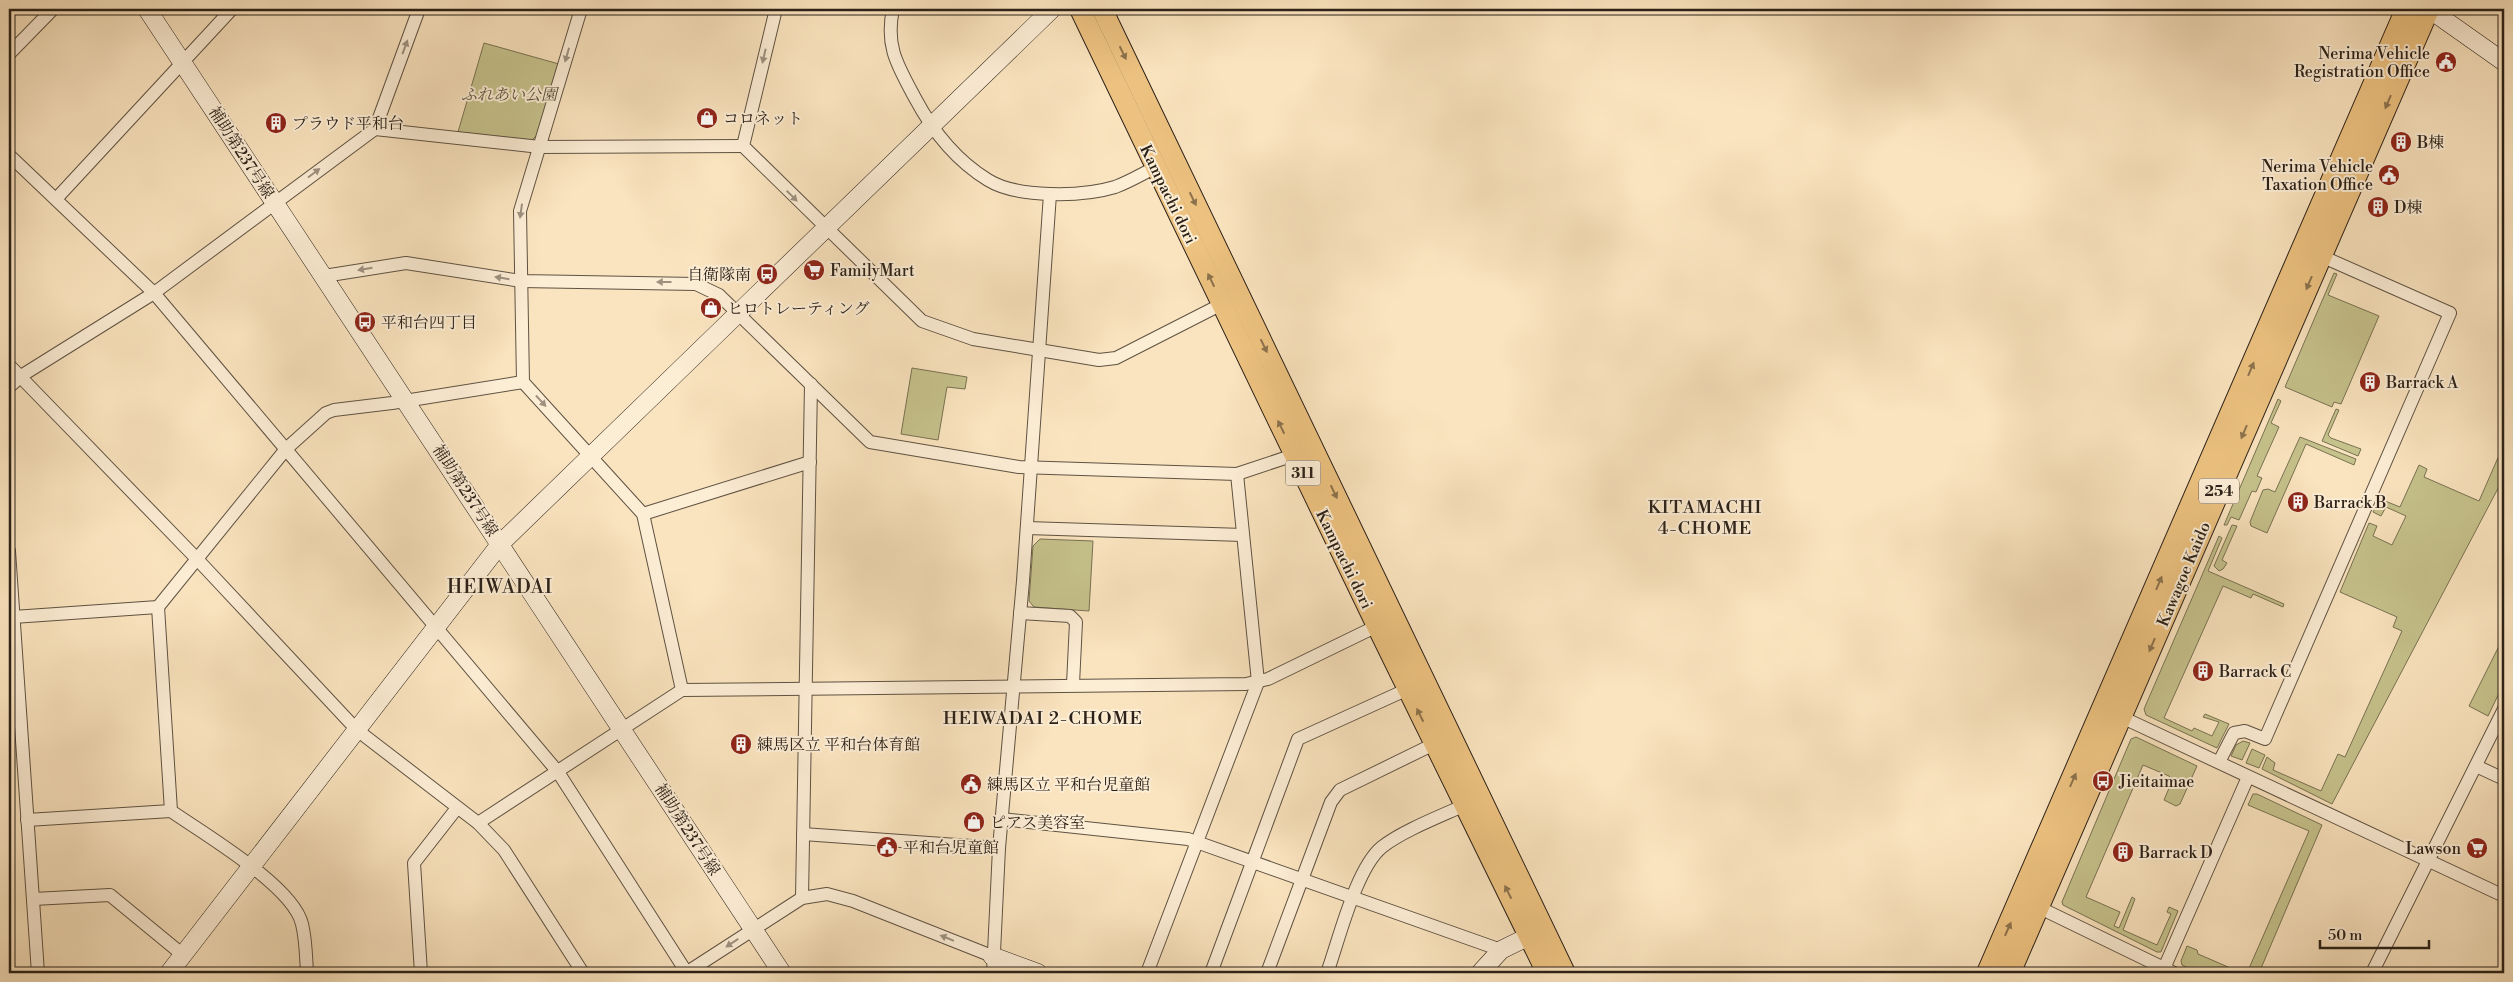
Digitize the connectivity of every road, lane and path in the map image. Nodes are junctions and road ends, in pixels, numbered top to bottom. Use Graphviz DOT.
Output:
graph roads {
  1 [pos="53,9"];
  2 [pos="147,9"];
  3 [pos="232,9"];
  4 [pos="419,9"];
  5 [pos="581,9"];
  6 [pos="776,9"];
  7 [pos="893,9"];
  8 [pos="1052,9"];
  9 [pos="1080,9"];
  10 [pos="1102,9"];
  11 [pos="2407,9"];
  12 [pos="2428,9"];
  13 [pos="9,54"];
  14 [pos="183,62"];
  15 [pos="2504,62"];
  16 [pos="930,126"];
  17 [pos="376,129"];
  18 [pos="743,146"];
  19 [pos="540,147"];
  20 [pos="9,154"];
  21 [pos="1156,168"];
  22 [pos="1050,194"];
  23 [pos="56,199"];
  24 [pos="275,202"];
  25 [pos="825,228"];
  26 [pos="2321,256"];
  27 [pos="324,276"];
  28 [pos="521,281"];
  29 [pos="154,293"];
  30 [pos="1222,304"];
  31 [pos="737,314"];
  32 [pos="1040,351"];
  33 [pos="9,365"];
  34 [pos="21,376"];
  35 [pos="523,382"];
  36 [pos="812,384"];
  37 [pos="9,387"];
  38 [pos="407,400"];
  39 [pos="286,449"];
  40 [pos="591,455"];
  41 [pos="1294,455"];
  42 [pos="810,462"];
  43 [pos="1031,467"];
  44 [pos="1237,474"];
  45 [pos="643,514"];
  46 [pos="1027,528"];
  47 [pos="1243,535"];
  48 [pos="501,544"];
  49 [pos="9,551"];
  50 [pos="197,559"];
  51 [pos="158,607"];
  52 [pos="1020,613"];
  53 [pos="13,617"];
  54 [pos="437,626"];
  55 [pos="1377,626"];
  56 [pos="1258,682"];
  57 [pos="1073,684"];
  58 [pos="1013,685"];
  59 [pos="808,689"];
  60 [pos="1408,689"];
  61 [pos="682,690"];
  62 [pos="2504,709"];
  63 [pos="2112,713"];
  64 [pos="14,716"];
  65 [pos="623,728"];
  66 [pos="357,730"];
  67 [pos="1434,744"];
  68 [pos="2219,762"];
  69 [pos="2476,766"];
  70 [pos="558,772"];
  71 [pos="2248,777"];
  72 [pos="2504,779"];
  73 [pos="1465,805"];
  74 [pos="457,808"];
  75 [pos="171,811"];
  76 [pos="1001,819"];
  77 [pos="27,820"];
  78 [pos="478,824"];
  79 [pos="803,834"];
  80 [pos="1199,842"];
  81 [pos="999,848"];
  82 [pos="2428,860"];
  83 [pos="1254,861"];
  84 [pos="251,867"];
  85 [pos="1302,878"];
  86 [pos="1354,896"];
  87 [pos="2504,896"];
  88 [pos="802,898"];
  89 [pos="33,899"];
  90 [pos="2038,907"];
  91 [pos="753,929"];
  92 [pos="1537,932"];
  93 [pos="1500,950"];
  94 [pos="183,956"];
  95 [pos="992,956"];
  96 [pos="2167,972"];
  97 [pos="38,973"];
  98 [pos="169,973"];
  99 [pos="307,973"];
  100 [pos="421,973"];
  101 [pos="583,973"];
  102 [pos="686,973"];
  103 [pos="782,973"];
  104 [pos="993,973"];
  105 [pos="1038,973"];
  106 [pos="1147,973"];
  107 [pos="1211,973"];
  108 [pos="1267,973"];
  109 [pos="1327,973"];
  110 [pos="1480,973"];
  111 [pos="1532,973"];
  112 [pos="1547,973"];
  113 [pos="1565,973"];
  114 [pos="1578,973"];
  115 [pos="1988,973"];
  116 [pos="2009,973"];
  117 [pos="2372,973"];
  1 -- 13 [label="street"];
  2 -- 14 [label="street, 補助第237号線"];
  3 -- 14 [label="street"];
  17 -- 4 [label="street, one-way"];
  5 -- 19 [label="street, one-way"];
  6 -- 18 [label="street, one-way"];
  7 -- 16 [label="street"];
  8 -- 16 [label="street"];
  9 -- 21 [label="main road, Kampachi dori / 311"];
  10 -- 92 [label="main road, Kampachi dori / 311, one-way"];
  63 -- 11 [label="highway, Kawagoe Kaido / 254, one-way"];
  12 -- 15 [label="street"];
  12 -- 26 [label="highway, Kawagoe Kaido / 254, one-way"];
  14 -- 23 [label="street"];
  14 -- 24 [label="street, 補助第237号線"];
  16 -- 22 [label="street"];
  16 -- 25 [label="street"];
  17 -- 19 [label="street"];
  24 -- 17 [label="street, one-way"];
  18 -- 19 [label="street"];
  18 -- 25 [label="street, one-way"];
  19 -- 28 [label="street, one-way"];
  20 -- 23 [label="street"];
  21 -- 22 [label="street"];
  30 -- 21 [label="main road, Kampachi dori / 311, one-way"];
  22 -- 32 [label="street"];
  23 -- 29 [label="street"];
  24 -- 27 [label="street, 補助第237号線"];
  24 -- 29 [label="street"];
  25 -- 31 [label="street"];
  25 -- 32 [label="street"];
  26 -- 63 [label="highway, Kawagoe Kaido / 254, one-way"];
  26 -- 68 [label="street"];
  28 -- 27 [label="street, one-way"];
  27 -- 38 [label="street, 補助第237号線"];
  31 -- 28 [label="street, one-way"];
  28 -- 35 [label="street"];
  29 -- 34 [label="street"];
  29 -- 39 [label="street"];
  30 -- 32 [label="street"];
  41 -- 30 [label="main road, Kampachi dori / 311, one-way"];
  31 -- 36 [label="street"];
  31 -- 40 [label="street"];
  32 -- 43 [label="street"];
  33 -- 34 [label="street"];
  34 -- 37 [label="street"];
  34 -- 50 [label="street"];
  35 -- 38 [label="street"];
  35 -- 40 [label="street, one-way"];
  36 -- 42 [label="street"];
  36 -- 43 [label="street"];
  38 -- 39 [label="street"];
  38 -- 48 [label="street, 補助第237号線"];
  39 -- 50 [label="street"];
  39 -- 54 [label="street"];
  40 -- 45 [label="street"];
  40 -- 48 [label="street"];
  41 -- 44 [label="street"];
  41 -- 55 [label="main road, Kampachi dori / 311"];
  42 -- 45 [label="street"];
  42 -- 59 [label="street"];
  43 -- 44 [label="street"];
  43 -- 46 [label="street"];
  44 -- 47 [label="street"];
  45 -- 61 [label="street"];
  46 -- 47 [label="street"];
  46 -- 52 [label="street"];
  47 -- 56 [label="street"];
  48 -- 54 [label="street"];
  48 -- 65 [label="street, 補助第237号線"];
  49 -- 53 [label="street"];
  50 -- 51 [label="street"];
  50 -- 66 [label="street"];
  51 -- 53 [label="street"];
  51 -- 75 [label="street"];
  52 -- 57 [label="street"];
  52 -- 58 [label="street"];
  53 -- 64 [label="street"];
  54 -- 66 [label="street"];
  54 -- 70 [label="street"];
  55 -- 56 [label="street"];
  55 -- 60 [label="main road, Kampachi dori / 311"];
  56 -- 57 [label="street"];
  56 -- 80 [label="street"];
  57 -- 58 [label="street"];
  58 -- 59 [label="street"];
  58 -- 76 [label="street"];
  59 -- 61 [label="street"];
  59 -- 79 [label="street"];
  67 -- 60 [label="main road, Kampachi dori / 311, one-way"];
  60 -- 83 [label="street"];
  61 -- 65 [label="street"];
  62 -- 69 [label="street"];
  63 -- 68 [label="street"];
  63 -- 90 [label="highway, Kawagoe Kaido / 254"];
  115 -- 63 [label="highway, Kawagoe Kaido / 254, one-way"];
  64 -- 77 [label="street"];
  65 -- 70 [label="street"];
  65 -- 91 [label="street, 補助第237号線"];
  66 -- 74 [label="street"];
  66 -- 84 [label="street"];
  67 -- 73 [label="main road, Kampachi dori / 311"];
  67 -- 85 [label="street"];
  68 -- 71 [label="street"];
  69 -- 72 [label="street"];
  69 -- 82 [label="street"];
  70 -- 78 [label="street"];
  70 -- 102 [label="street"];
  71 -- 82 [label="street"];
  71 -- 96 [label="street"];
  73 -- 86 [label="street"];
  92 -- 73 [label="main road, Kampachi dori / 311, one-way"];
  74 -- 78 [label="street"];
  74 -- 100 [label="street"];
  75 -- 77 [label="street"];
  75 -- 84 [label="street"];
  76 -- 80 [label="street"];
  76 -- 81 [label="street"];
  77 -- 89 [label="street"];
  78 -- 101 [label="street"];
  79 -- 81 [label="street"];
  79 -- 88 [label="street"];
  80 -- 83 [label="street"];
  80 -- 106 [label="street"];
  81 -- 95 [label="street"];
  82 -- 87 [label="street"];
  82 -- 117 [label="street"];
  83 -- 85 [label="street"];
  83 -- 107 [label="street"];
  84 -- 94 [label="street"];
  84 -- 99 [label="street"];
  85 -- 86 [label="street"];
  85 -- 108 [label="street"];
  86 -- 93 [label="street"];
  86 -- 109 [label="street"];
  88 -- 91 [label="street"];
  95 -- 88 [label="street, one-way"];
  89 -- 94 [label="street"];
  89 -- 97 [label="street"];
  90 -- 96 [label="street"];
  90 -- 116 [label="highway, Kawagoe Kaido / 254"];
  91 -- 102 [label="street, one-way"];
  91 -- 103 [label="street, 補助第237号線"];
  92 -- 93 [label="street"];
  92 -- 111 [label="main road"];
  92 -- 112 [label="main road, Kampachi dori / 311"];
  92 -- 113 [label="main road, Kampachi dori / 311"];
  92 -- 114 [label="main road"];
  93 -- 110 [label="street"];
  94 -- 98 [label="street"];
  95 -- 104 [label="street"];
  95 -- 105 [label="street"];
}
